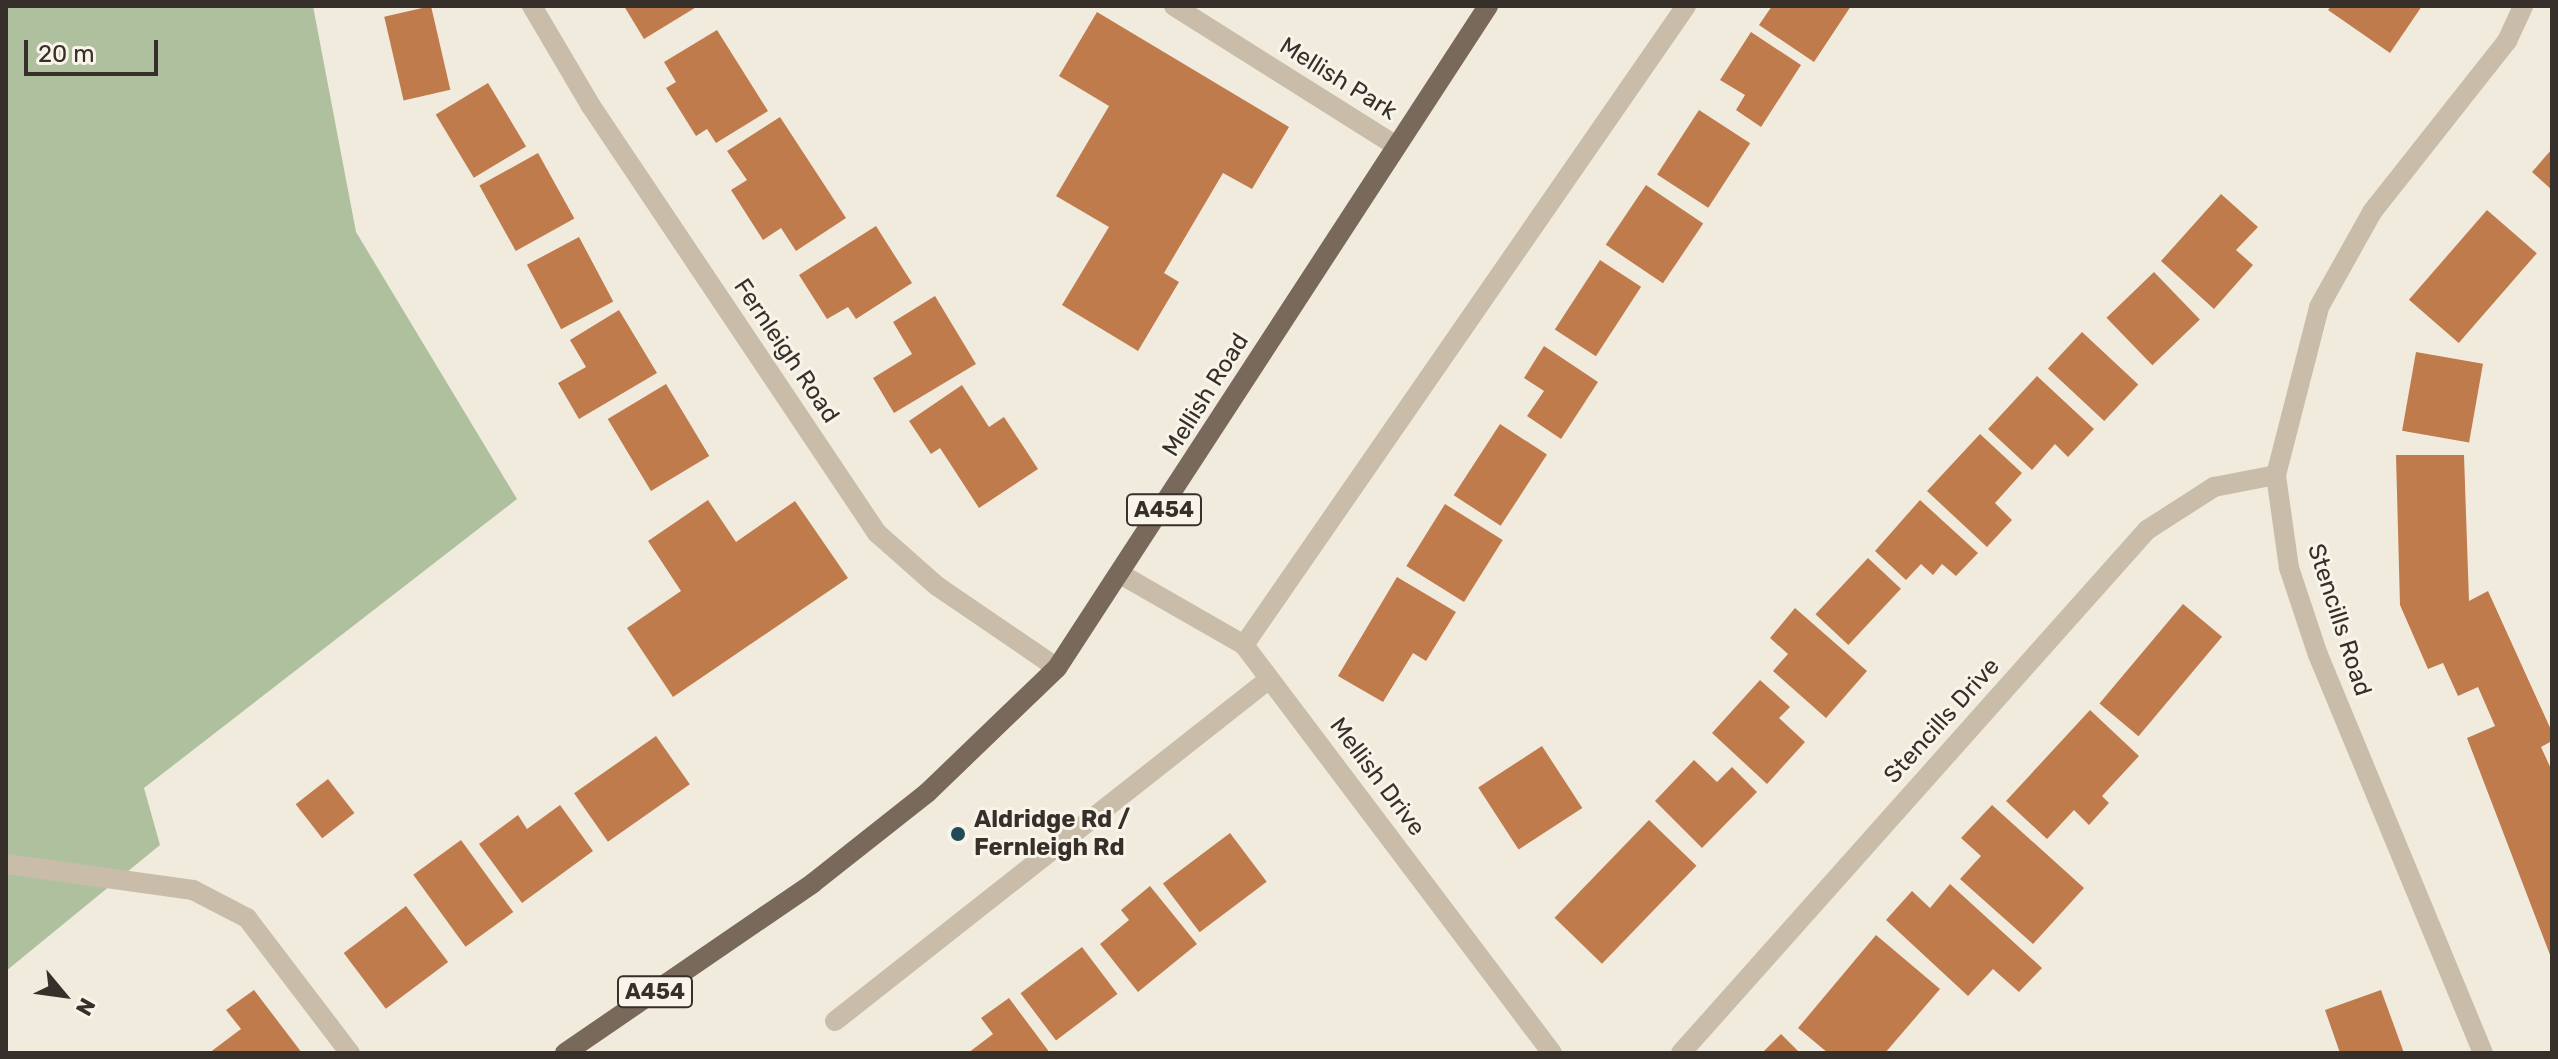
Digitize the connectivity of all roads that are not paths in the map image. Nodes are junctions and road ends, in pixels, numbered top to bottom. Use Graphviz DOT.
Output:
graph roads {
  1 [pos="532,6"];
  2 [pos="1174,6"];
  3 [pos="1488,6"];
  4 [pos="1686,6"];
  5 [pos="2523,6"];
  6 [pos="1393,144"];
  7 [pos="2276,475"];
  8 [pos="1122,575"];
  9 [pos="1244,645"];
  10 [pos="1057,668"];
  11 [pos="1268,680"];
  12 [pos="6,864"];
  13 [pos="835,1021"];
  14 [pos="350,1053"];
  15 [pos="565,1053"];
  16 [pos="1552,1053"];
  17 [pos="1681,1053"];
  18 [pos="2483,1053"];
  1 -- 10 [label="street, Fernleigh Road"];
  2 -- 6 [label="street, Mellish Park"];
  3 -- 6 [label="main road, Mellish Road / A454"];
  4 -- 9 [label="street"];
  5 -- 7 [label="street, Stencills Road"];
  6 -- 8 [label="main road, Mellish Road / A454"];
  7 -- 17 [label="street, Stencills Drive"];
  7 -- 18 [label="street, Stencills Road"];
  8 -- 9 [label="street, Mellish Drive"];
  8 -- 10 [label="main road, Mellish Road / A454"];
  9 -- 11 [label="street, Mellish Drive"];
  10 -- 15 [label="main road, Mellish Road / A454"];
  11 -- 13 [label="street"];
  11 -- 16 [label="street, Mellish Drive"];
  12 -- 14 [label="street"];
}
